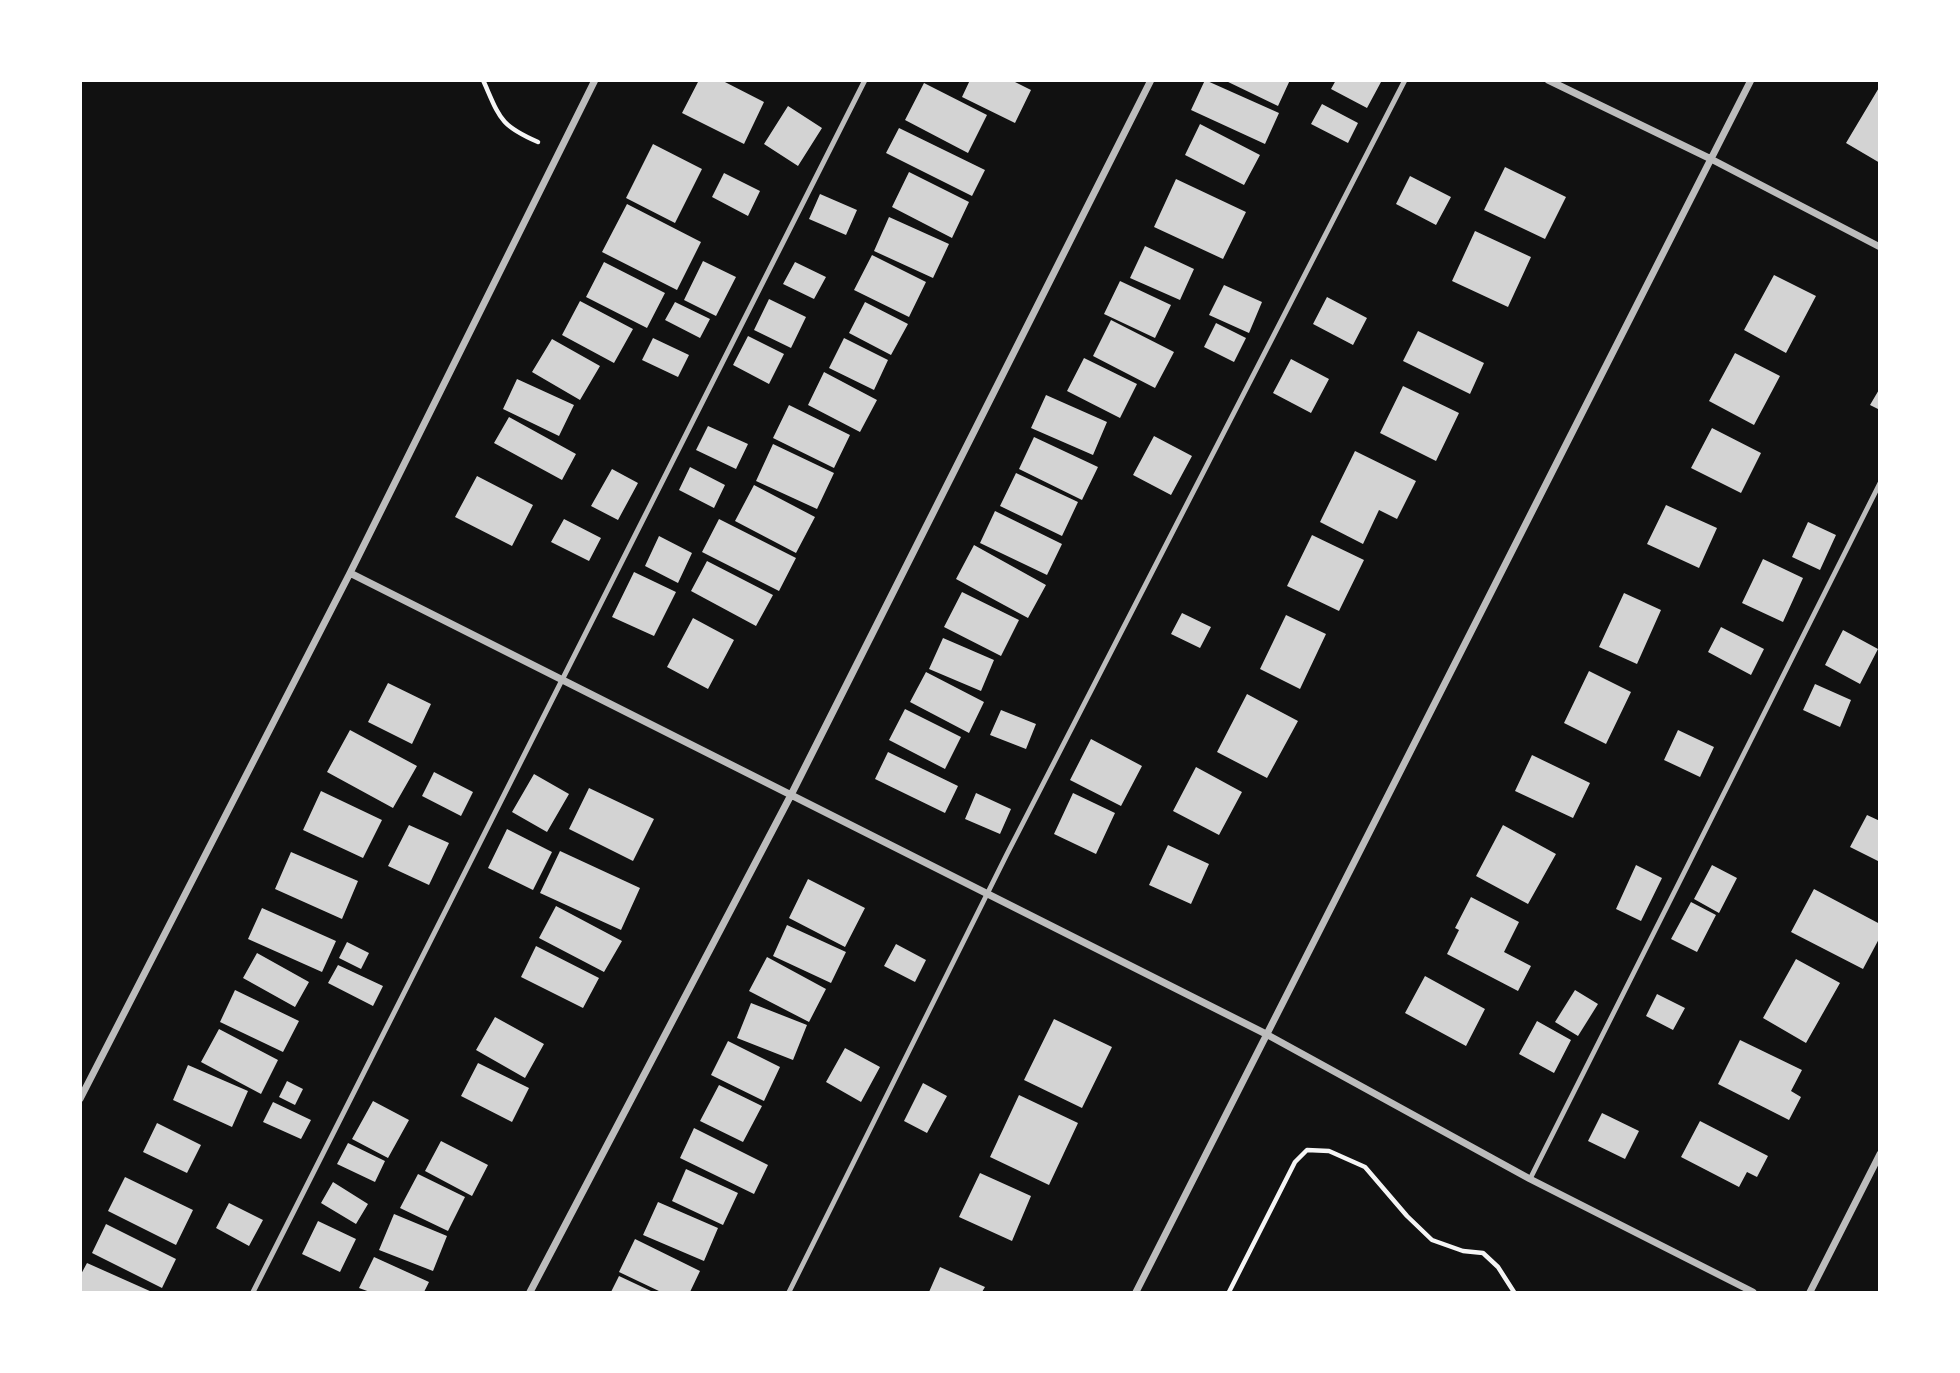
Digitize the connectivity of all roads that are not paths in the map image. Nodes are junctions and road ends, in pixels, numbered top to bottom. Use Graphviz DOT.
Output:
graph roads {
  1 [pos="595,80"];
  2 [pos="864,80"];
  3 [pos="1151,80"];
  4 [pos="1405,80"];
  5 [pos="1548,80"];
  6 [pos="1751,80"];
  7 [pos="1712,159"];
  8 [pos="1880,247"];
  9 [pos="1880,483"];
  10 [pos="350,573"];
  11 [pos="563,681"];
  12 [pos="791,795"];
  13 [pos="987,894"];
  14 [pos="1266,1034"];
  15 [pos="80,1099"];
  16 [pos="1880,1154"];
  17 [pos="1530,1179"];
  18 [pos="253,1293"];
  19 [pos="530,1293"];
  20 [pos="789,1293"];
  21 [pos="1136,1293"];
  22 [pos="1753,1293"];
  23 [pos="1810,1293"];
  1 -- 10 [label="street"];
  2 -- 11 [label="lane"];
  3 -- 12 [label="street"];
  4 -- 13 [label="lane"];
  5 -- 7 [label="street"];
  6 -- 7 [label="street"];
  7 -- 8 [label="street"];
  7 -- 14 [label="street"];
  9 -- 17 [label="lane"];
  10 -- 11 [label="street"];
  10 -- 15 [label="street"];
  11 -- 12 [label="street"];
  11 -- 18 [label="lane"];
  12 -- 13 [label="street"];
  12 -- 19 [label="street"];
  13 -- 14 [label="street"];
  13 -- 20 [label="lane"];
  14 -- 17 [label="street"];
  14 -- 21 [label="street"];
  16 -- 23 [label="street"];
  17 -- 22 [label="street"];
}
